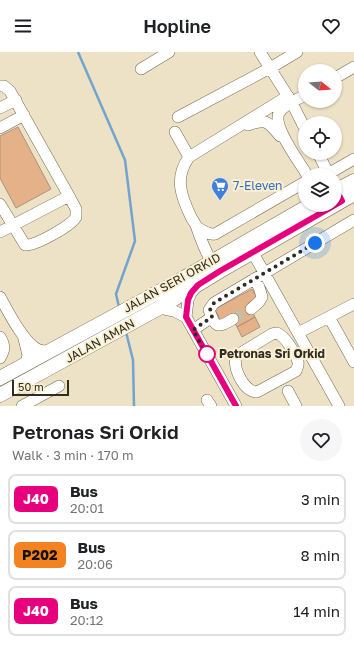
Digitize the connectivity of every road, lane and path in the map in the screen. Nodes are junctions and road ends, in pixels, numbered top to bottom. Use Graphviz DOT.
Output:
graph roads {
  1 [pos="169,52"];
  2 [pos="260,52"];
  3 [pos="297,52"];
  4 [pos="354,67"];
  5 [pos="270,68"];
  6 [pos="141,69"];
  7 [pos="342,74"];
  8 [pos="0,86"];
  9 [pos="298,97"];
  10 [pos="16,100"];
  11 [pos="290,100"];
  12 [pos="0,108"];
  13 [pos="24,115"];
  14 [pos="298,116"];
  15 [pos="178,117"];
  16 [pos="0,128"];
  17 [pos="175,132"];
  18 [pos="226,134"];
  19 [pos="287,144"];
  20 [pos="189,157"];
  21 [pos="354,160"];
  22 [pos="302,168"];
  23 [pos="340,168"];
  24 [pos="354,181"];
  25 [pos="298,186"];
  26 [pos="342,192"];
  27 [pos="69,196"];
  28 [pos="0,204"];
  29 [pos="298,212"];
  30 [pos="313,212"];
  31 [pos="354,220"];
  32 [pos="12,226"];
  33 [pos="197,227"];
  34 [pos="0,232"];
  35 [pos="253,253"];
  36 [pos="212,262"];
  37 [pos="259,276"];
  38 [pos="198,285"];
  39 [pos="0,297"];
  40 [pos="354,304"];
  41 [pos="159,308"];
  42 [pos="251,309"];
  43 [pos="186,317"];
  44 [pos="212,317"];
  45 [pos="329,317"];
  46 [pos="233,320"];
  47 [pos="193,330"];
  48 [pos="298,334"];
  49 [pos="22,335"];
  50 [pos="0,337"];
  51 [pos="48,351"];
  52 [pos="0,358"];
  53 [pos="29,362"];
  54 [pos="354,362"];
  55 [pos="0,378"];
  56 [pos="241,379"];
  57 [pos="59,386"];
  58 [pos="225,387"];
  59 [pos="288,391"];
  60 [pos="0,395"];
  61 [pos="22,406"];
  62 [pos="236,406"];
  63 [pos="296,406"];
  64 [pos="340,406"];
  1 -- 6 [label="street"];
  2 -- 5 [label="street"];
  3 -- 5 [label="street"];
  4 -- 7 [label="street"];
  5 -- 11 [label="street"];
  5 -- 15 [label="street"];
  8 -- 10 [label="street"];
  9 -- 11 [label="street"];
  10 -- 12 [label="street"];
  10 -- 13 [label="street"];
  11 -- 14 [label="street"];
  11 -- 18 [label="street"];
  11 -- 19 [label="street"];
  13 -- 16 [label="street"];
  13 -- 27 [label="street"];
  17 -- 20 [label="street"];
  18 -- 19 [label="street"];
  18 -- 20 [label="street"];
  19 -- 22 [label="street"];
  20 -- 33 [label="street"];
  21 -- 23 [label="street"];
  24 -- 26 [label="main road, JALAN SERI ORKID"];
  25 -- 33 [label="street"];
  27 -- 32 [label="street"];
  27 -- 32 [label="street"];
  28 -- 32 [label="street"];
  29 -- 36 [label="main road, JALAN SERI ORKID"];
  30 -- 35 [label="main road, JALAN SERI ORKID"];
  31 -- 37 [label="street"];
  32 -- 34 [label="street"];
  33 -- 36 [label="street"];
  35 -- 37 [label="street"];
  35 -- 38 [label="main road, JALAN SERI ORKID"];
  36 -- 51 [label="main road, JALAN SERI ORKID"];
  37 -- 42 [label="street"];
  37 -- 44 [label="street"];
  37 -- 48 [label="street"];
  38 -- 41 [label="main road, JALAN AMAN"];
  38 -- 43 [label="street"];
  39 -- 49 [label="street"];
  40 -- 45 [label="street"];
  41 -- 43 [label="street"];
  41 -- 60 [label="main road, JALAN AMAN"];
  43 -- 47 [label="street"];
  44 -- 46 [label="street"];
  44 -- 47 [label="street"];
  45 -- 48 [label="street"];
  45 -- 54 [label="street"];
  47 -- 58 [label="street"];
  48 -- 64 [label="street"];
  49 -- 51 [label="street"];
  49 -- 53 [label="street"];
  50 -- 52 [label="street"];
  51 -- 53 [label="main road, JALAN SERI ORKID"];
  53 -- 55 [label="main road"];
  56 -- 56 [label="street"];
  56 -- 58 [label="street"];
  57 -- 61 [label="street"];
  58 -- 62 [label="street"];
  59 -- 63 [label="street"];
}
